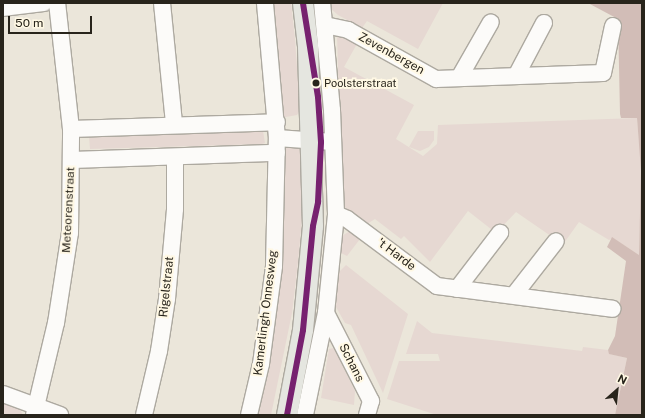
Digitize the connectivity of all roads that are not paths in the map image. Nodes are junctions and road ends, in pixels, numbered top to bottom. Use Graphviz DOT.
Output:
graph roads {
  1 [pos="44,3"];
  2 [pos="57,3"];
  3 [pos="162,3"];
  4 [pos="265,3"];
  5 [pos="303,3"];
  6 [pos="322,3"];
  7 [pos="3,8"];
  8 [pos="491,22"];
  9 [pos="544,23"];
  10 [pos="325,25"];
  11 [pos="613,26"];
  12 [pos="516,76"];
  13 [pos="459,78"];
  14 [pos="277,122"];
  15 [pos="174,124"];
  16 [pos="71,129"];
  17 [pos="322,142"];
  18 [pos="277,146"];
  19 [pos="175,158"];
  20 [pos="72,160"];
  21 [pos="336,214"];
  22 [pos="500,233"];
  23 [pos="556,241"];
  24 [pos="457,289"];
  25 [pos="514,295"];
  26 [pos="613,309"];
  27 [pos="326,313"];
  28 [pos="3,394"];
  29 [pos="36,411"];
  30 [pos="60,415"];
  31 [pos="144,415"];
  32 [pos="249,415"];
  33 [pos="287,415"];
  34 [pos="305,415"];
  35 [pos="367,415"];
  1 -- 7 [label="street"];
  2 -- 16 [label="street, Meteorenstraat"];
  3 -- 15 [label="street"];
  4 -- 14 [label="street, Kamerlingh Onnesweg"];
  5 -- 17 [label="main road"];
  6 -- 10 [label="street"];
  8 -- 13 [label="street"];
  9 -- 12 [label="street"];
  10 -- 13 [label="street, Zevenbergen"];
  10 -- 17 [label="street"];
  11 -- 12 [label="street, Zevenbergen"];
  12 -- 13 [label="street, Zevenbergen"];
  14 -- 15 [label="street"];
  14 -- 18 [label="street, Kamerlingh Onnesweg"];
  15 -- 16 [label="street"];
  16 -- 20 [label="street, Meteorenstraat"];
  17 -- 18 [label="street"];
  17 -- 21 [label="street"];
  17 -- 33 [label="main road"];
  18 -- 19 [label="street"];
  18 -- 32 [label="street, Kamerlingh Onnesweg"];
  19 -- 20 [label="street"];
  19 -- 31 [label="street, Rigelstraat"];
  20 -- 29 [label="street, Meteorenstraat"];
  21 -- 24 [label="street, 't Harde"];
  21 -- 27 [label="street"];
  22 -- 24 [label="street"];
  23 -- 25 [label="street"];
  24 -- 25 [label="street, 't Harde"];
  25 -- 26 [label="street, 't Harde"];
  27 -- 34 [label="street"];
  27 -- 35 [label="street, Schans"];
  28 -- 29 [label="street"];
  29 -- 30 [label="street"];
}
